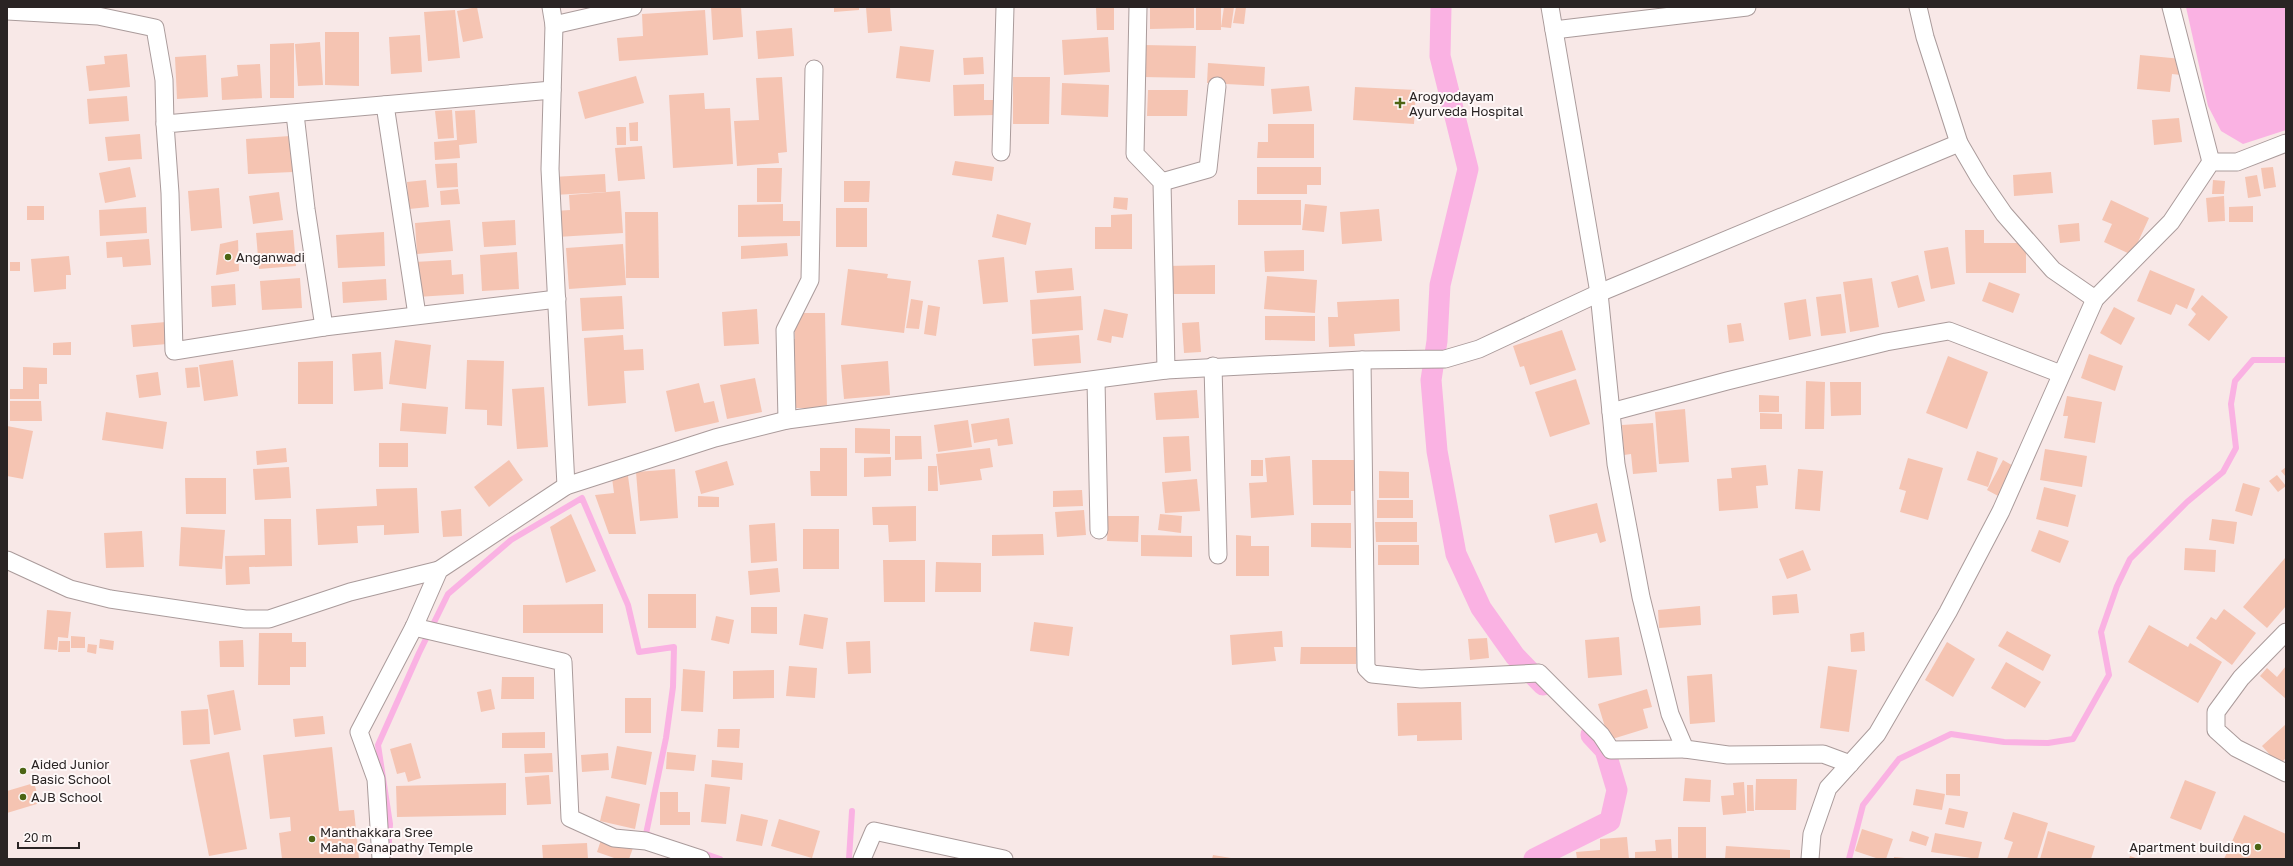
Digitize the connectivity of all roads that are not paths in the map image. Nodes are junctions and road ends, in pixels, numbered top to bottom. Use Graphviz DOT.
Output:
graph roads {
  1 [pos="550,7"];
  2 [pos="633,7"];
  3 [pos="1005,7"];
  4 [pos="1138,7"];
  5 [pos="1550,7"];
  6 [pos="1747,7"];
  7 [pos="1918,7"];
  8 [pos="2171,7"];
  9 [pos="7,11"];
  10 [pos="554,24"];
  11 [pos="1554,30"];
  12 [pos="814,69"];
  13 [pos="1217,86"];
  14 [pos="552,90"];
  15 [pos="385,106"];
  16 [pos="295,114"];
  17 [pos="165,124"];
  18 [pos="1959,143"];
  19 [pos="2286,143"];
  20 [pos="1001,152"];
  21 [pos="2211,162"];
  22 [pos="1162,182"];
  23 [pos="1599,293"];
  24 [pos="2095,299"];
  25 [pos="557,300"];
  26 [pos="417,315"];
  27 [pos="324,327"];
  28 [pos="1362,360"];
  29 [pos="1214,366"];
  30 [pos="1166,370"];
  31 [pos="2061,374"];
  32 [pos="1096,380"];
  33 [pos="1611,412"];
  34 [pos="787,420"];
  35 [pos="566,486"];
  36 [pos="1099,530"];
  37 [pos="1218,555"];
  38 [pos="7,560"];
  39 [pos="439,570"];
  40 [pos="414,628"];
  41 [pos="2286,632"];
  42 [pos="1685,749"];
  43 [pos="1850,764"];
  44 [pos="2286,773"];
  45 [pos="381,859"];
  46 [pos="701,859"];
  47 [pos="862,859"];
  48 [pos="1004,859"];
  49 [pos="1810,859"];
  1 -- 10 [label="street"];
  2 -- 10 [label="street"];
  3 -- 20 [label="street"];
  4 -- 22 [label="street"];
  5 -- 11 [label="street"];
  6 -- 11 [label="street"];
  7 -- 18 [label="street"];
  8 -- 21 [label="street"];
  9 -- 17 [label="street"];
  10 -- 14 [label="street"];
  11 -- 23 [label="street"];
  12 -- 34 [label="street"];
  13 -- 22 [label="street"];
  14 -- 15 [label="street"];
  14 -- 25 [label="street"];
  15 -- 16 [label="street"];
  15 -- 26 [label="street"];
  16 -- 17 [label="street"];
  16 -- 27 [label="street"];
  17 -- 27 [label="street"];
  18 -- 23 [label="street"];
  18 -- 24 [label="street"];
  19 -- 21 [label="street"];
  21 -- 24 [label="street"];
  22 -- 30 [label="street"];
  23 -- 28 [label="street"];
  23 -- 33 [label="street"];
  24 -- 31 [label="street"];
  25 -- 26 [label="street"];
  25 -- 35 [label="street"];
  26 -- 27 [label="street"];
  28 -- 29 [label="street"];
  28 -- 42 [label="street"];
  29 -- 30 [label="street"];
  29 -- 37 [label="street"];
  30 -- 32 [label="street"];
  31 -- 33 [label="street"];
  31 -- 43 [label="street"];
  32 -- 34 [label="street"];
  32 -- 36 [label="street"];
  33 -- 42 [label="street"];
  34 -- 35 [label="street"];
  35 -- 39 [label="street"];
  38 -- 39 [label="street"];
  39 -- 40 [label="street"];
  40 -- 45 [label="street"];
  40 -- 46 [label="street"];
  41 -- 44 [label="street"];
  42 -- 43 [label="street"];
  43 -- 49 [label="street"];
  47 -- 48 [label="street"];
}
